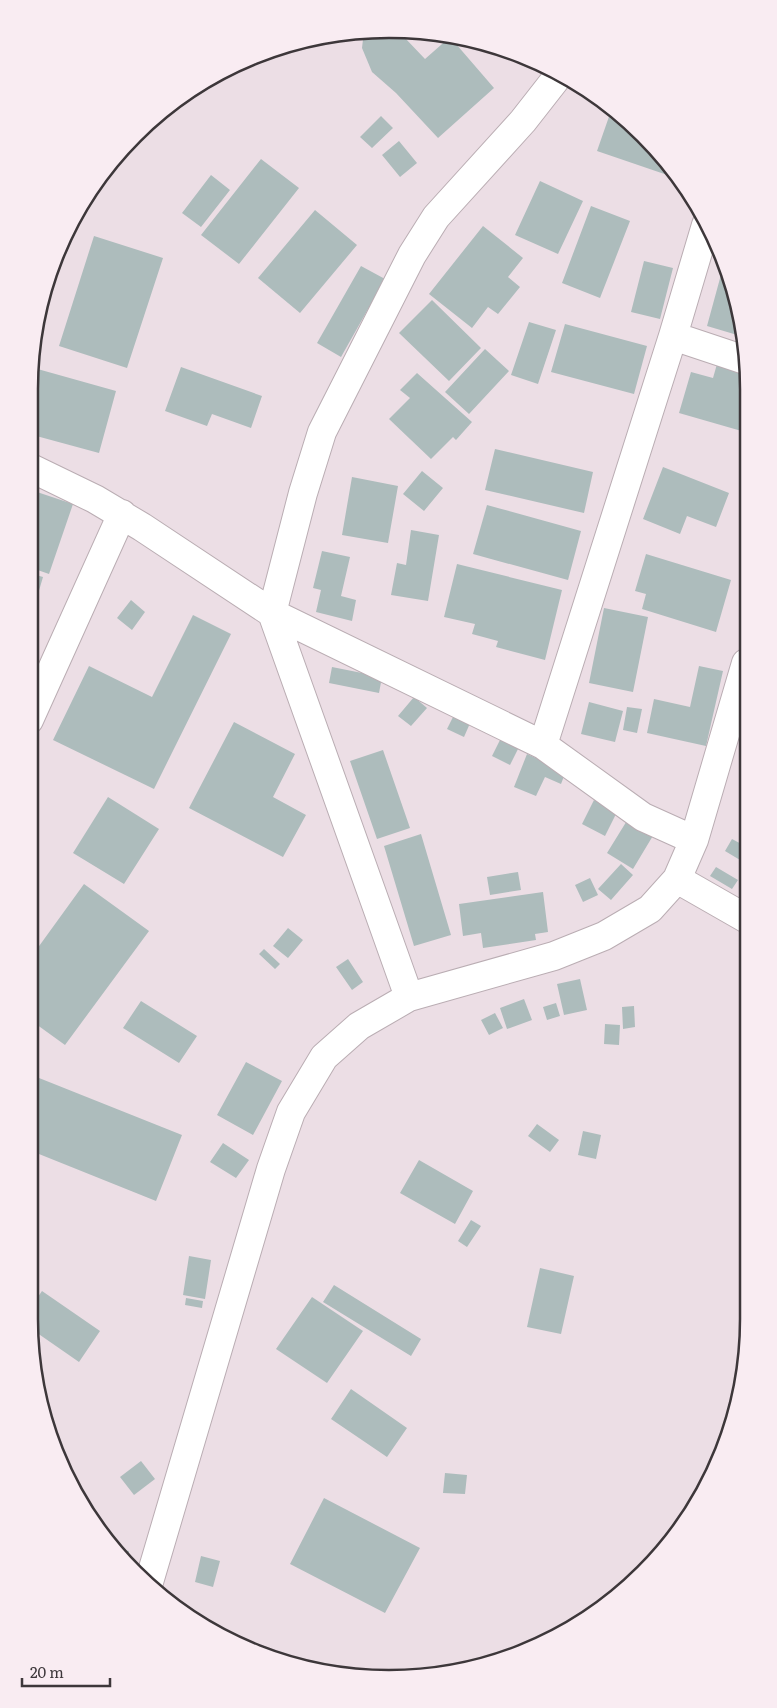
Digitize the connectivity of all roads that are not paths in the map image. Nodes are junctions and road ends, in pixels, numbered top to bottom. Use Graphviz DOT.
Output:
graph roads {
  1 [pos="555,80"];
  2 [pos="703,234"];
  3 [pos="673,336"];
  4 [pos="738,358"];
  5 [pos="38,471"];
  6 [pos="122,514"];
  7 [pos="272,613"];
  8 [pos="740,683"];
  9 [pos="38,700"];
  10 [pos="543,745"];
  11 [pos="694,840"];
  12 [pos="677,880"];
  13 [pos="740,915"];
  14 [pos="409,997"];
  15 [pos="151,1578"];
  1 -- 7 [label="street"];
  2 -- 3 [label="street"];
  3 -- 4 [label="street"];
  3 -- 10 [label="street"];
  5 -- 6 [label="street"];
  6 -- 7 [label="street"];
  6 -- 9 [label="street"];
  7 -- 10 [label="street"];
  7 -- 14 [label="street"];
  8 -- 11 [label="street"];
  10 -- 11 [label="street"];
  11 -- 12 [label="street"];
  12 -- 13 [label="street"];
  12 -- 14 [label="street"];
  14 -- 15 [label="street"];
}
